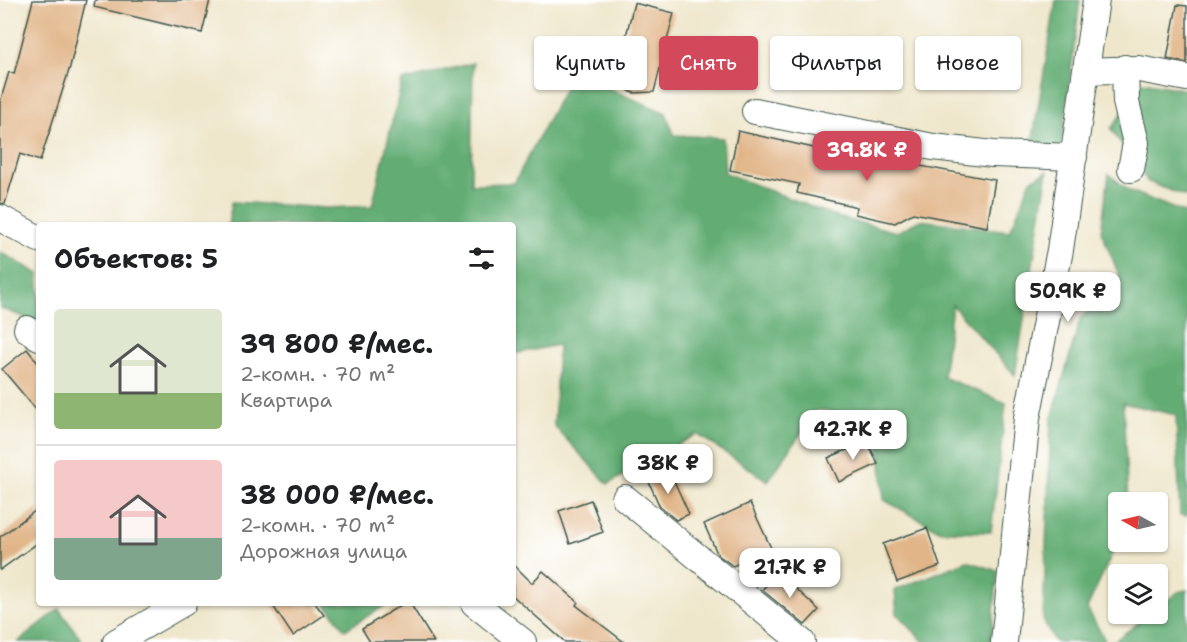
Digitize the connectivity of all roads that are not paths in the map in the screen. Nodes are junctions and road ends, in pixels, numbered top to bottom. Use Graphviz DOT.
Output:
graph roads {
  1 [pos="1096,0"];
  2 [pos="1125,68"];
  3 [pos="1087,71"];
  4 [pos="1187,78"];
  5 [pos="755,111"];
  6 [pos="1074,157"];
  7 [pos="1131,169"];
  8 [pos="0,218"];
  9 [pos="36,237"];
  10 [pos="625,498"];
  11 [pos="178,606"];
  12 [pos="478,606"];
  13 [pos="129,639"];
  14 [pos="523,642"];
  15 [pos="802,642"];
  16 [pos="1004,642"];
  1 -- 3 [label="street"];
  2 -- 3 [label="street"];
  2 -- 4 [label="street"];
  2 -- 7 [label="street"];
  3 -- 6 [label="street"];
  5 -- 6 [label="street"];
  6 -- 16 [label="street"];
  8 -- 9 [label="street"];
  10 -- 15 [label="street"];
  11 -- 13 [label="street"];
  12 -- 14 [label="street"];
}
